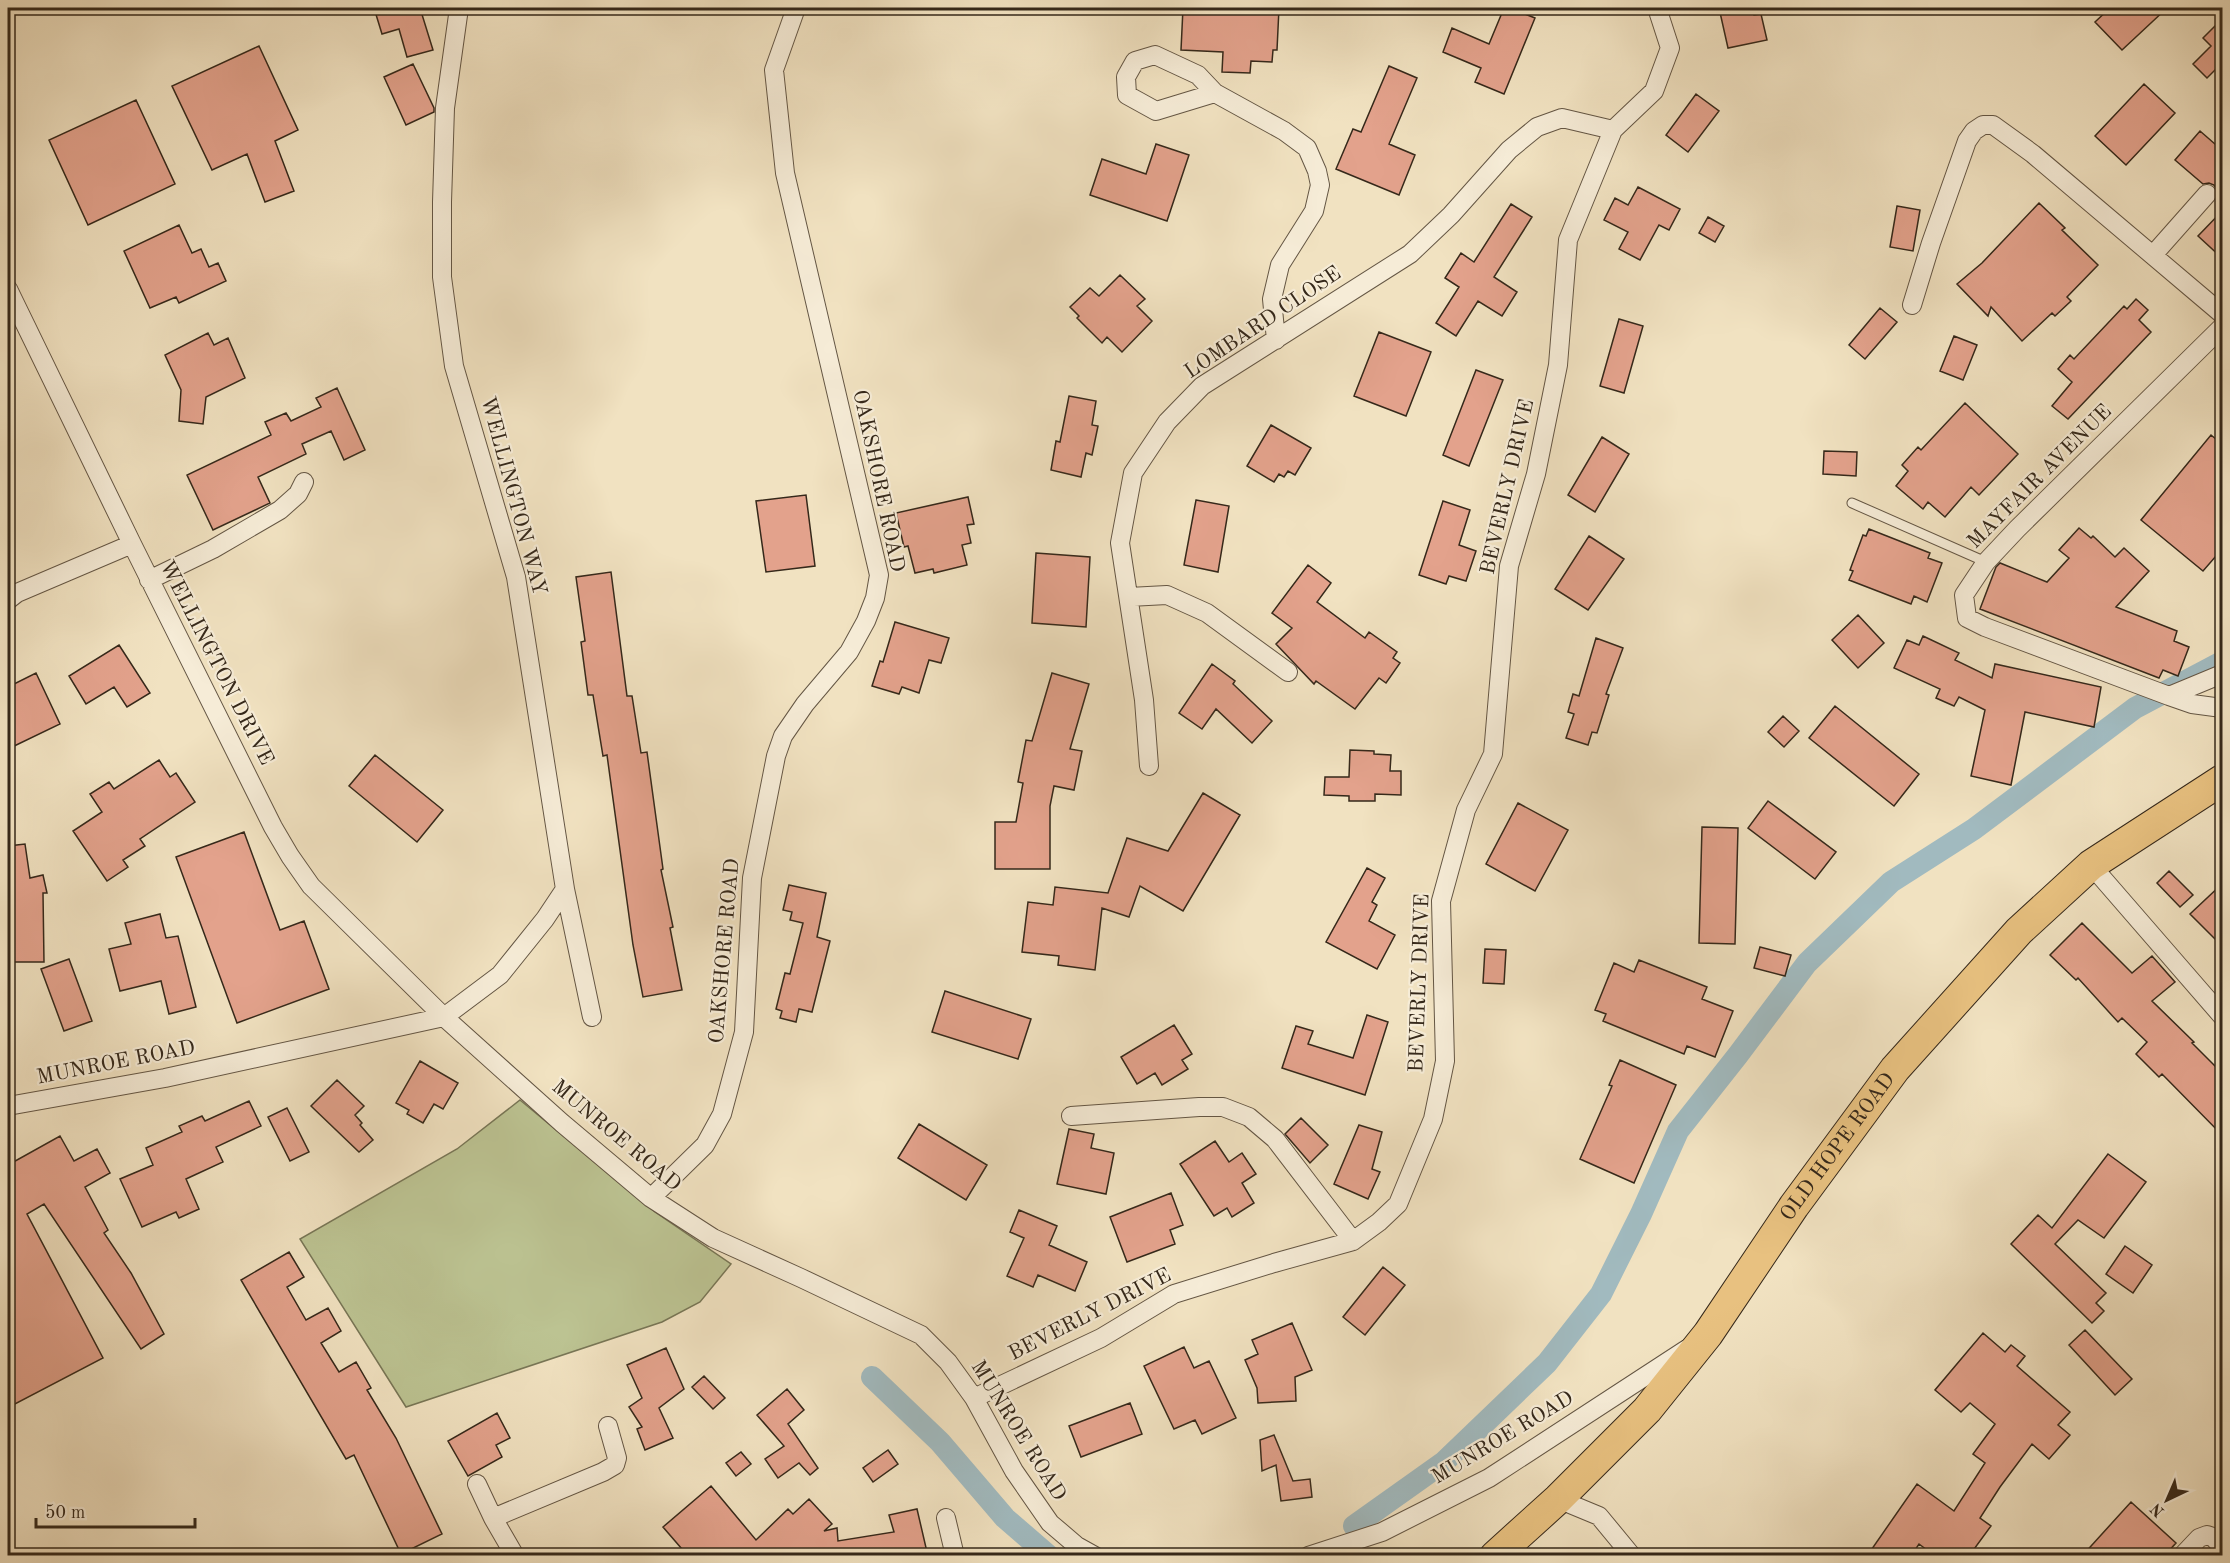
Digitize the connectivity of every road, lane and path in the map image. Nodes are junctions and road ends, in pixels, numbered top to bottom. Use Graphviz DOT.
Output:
graph roads {
  1 [pos="459,8"];
  2 [pos="796,8"];
  3 [pos="1661,9"];
  4 [pos="1215,93"];
  5 [pos="1612,130"];
  6 [pos="2207,194"];
  7 [pos="2153,255"];
  8 [pos="8,289"];
  9 [pos="1912,305"];
  10 [pos="2223,314"];
  11 [pos="2223,327"];
  12 [pos="1276,340"];
  13 [pos="304,483"];
  14 [pos="1852,503"];
  15 [pos="132,544"];
  16 [pos="1986,562"];
  17 [pos="149,580"];
  18 [pos="1129,597"];
  19 [pos="8,600"];
  20 [pos="1288,672"];
  21 [pos="2223,675"];
  22 [pos="2169,696"];
  23 [pos="2223,708"];
  24 [pos="1149,766"];
  25 [pos="2223,780"];
  26 [pos="2091,865"];
  27 [pos="566,889"];
  28 [pos="2223,1016"];
  29 [pos="444,1017"];
  30 [pos="592,1017"];
  31 [pos="8,1106"];
  32 [pos="1071,1116"];
  33 [pos="651,1198"];
  34 [pos="1353,1241"];
  35 [pos="1708,1334"];
  36 [pos="974,1398"];
  37 [pos="608,1426"];
  38 [pos="477,1484"];
  39 [pos="1558,1499"];
  40 [pos="493,1518"];
  41 [pos="945,1518"];
  42 [pos="2223,1547"];
  43 [pos="515,1556"];
  44 [pos="956,1556"];
  45 [pos="1095,1556"];
  46 [pos="1308,1556"];
  47 [pos="1495,1556"];
  48 [pos="1632,1556"];
  49 [pos="2182,1556"];
  1 -- 27 [label="street, WELLINGTON WAY"];
  2 -- 33 [label="street, OAKSHORE ROAD"];
  3 -- 5 [label="street, BEVERLY DRIVE"];
  4 -- 12 [label="street"];
  5 -- 12 [label="street, LOMBARD CLOSE"];
  5 -- 34 [label="street, BEVERLY DRIVE"];
  6 -- 7 [label="street"];
  7 -- 9 [label="street"];
  7 -- 10 [label="street"];
  8 -- 15 [label="street, WELLINGTON DRIVE"];
  11 -- 16 [label="street, MAYFAIR AVENUE"];
  12 -- 18 [label="street, LOMBARD CLOSE"];
  13 -- 17 [label="street"];
  14 -- 16 [label="lane"];
  15 -- 17 [label="street, WELLINGTON DRIVE"];
  15 -- 19 [label="street"];
  16 -- 22 [label="street, MAYFAIR AVENUE"];
  17 -- 29 [label="street, WELLINGTON DRIVE"];
  18 -- 20 [label="street"];
  18 -- 24 [label="street, LOMBARD CLOSE"];
  21 -- 22 [label="street"];
  22 -- 23 [label="street, MAYFAIR AVENUE"];
  25 -- 26 [label="main road, OLD HOPE ROAD"];
  26 -- 28 [label="street"];
  26 -- 35 [label="main road, OLD HOPE ROAD"];
  27 -- 29 [label="street"];
  27 -- 30 [label="street, WELLINGTON WAY"];
  29 -- 31 [label="street, MUNROE ROAD"];
  29 -- 33 [label="street, MUNROE ROAD"];
  32 -- 34 [label="street"];
  33 -- 36 [label="street, MUNROE ROAD"];
  34 -- 36 [label="street, BEVERLY DRIVE"];
  35 -- 39 [label="main road, OLD HOPE ROAD"];
  35 -- 46 [label="street, MUNROE ROAD"];
  36 -- 45 [label="street, MUNROE ROAD"];
  37 -- 40 [label="street"];
  38 -- 40 [label="street"];
  39 -- 47 [label="main road, OLD HOPE ROAD"];
  39 -- 48 [label="street"];
  40 -- 43 [label="street"];
  41 -- 44 [label="street"];
  42 -- 49 [label="street"];
}
